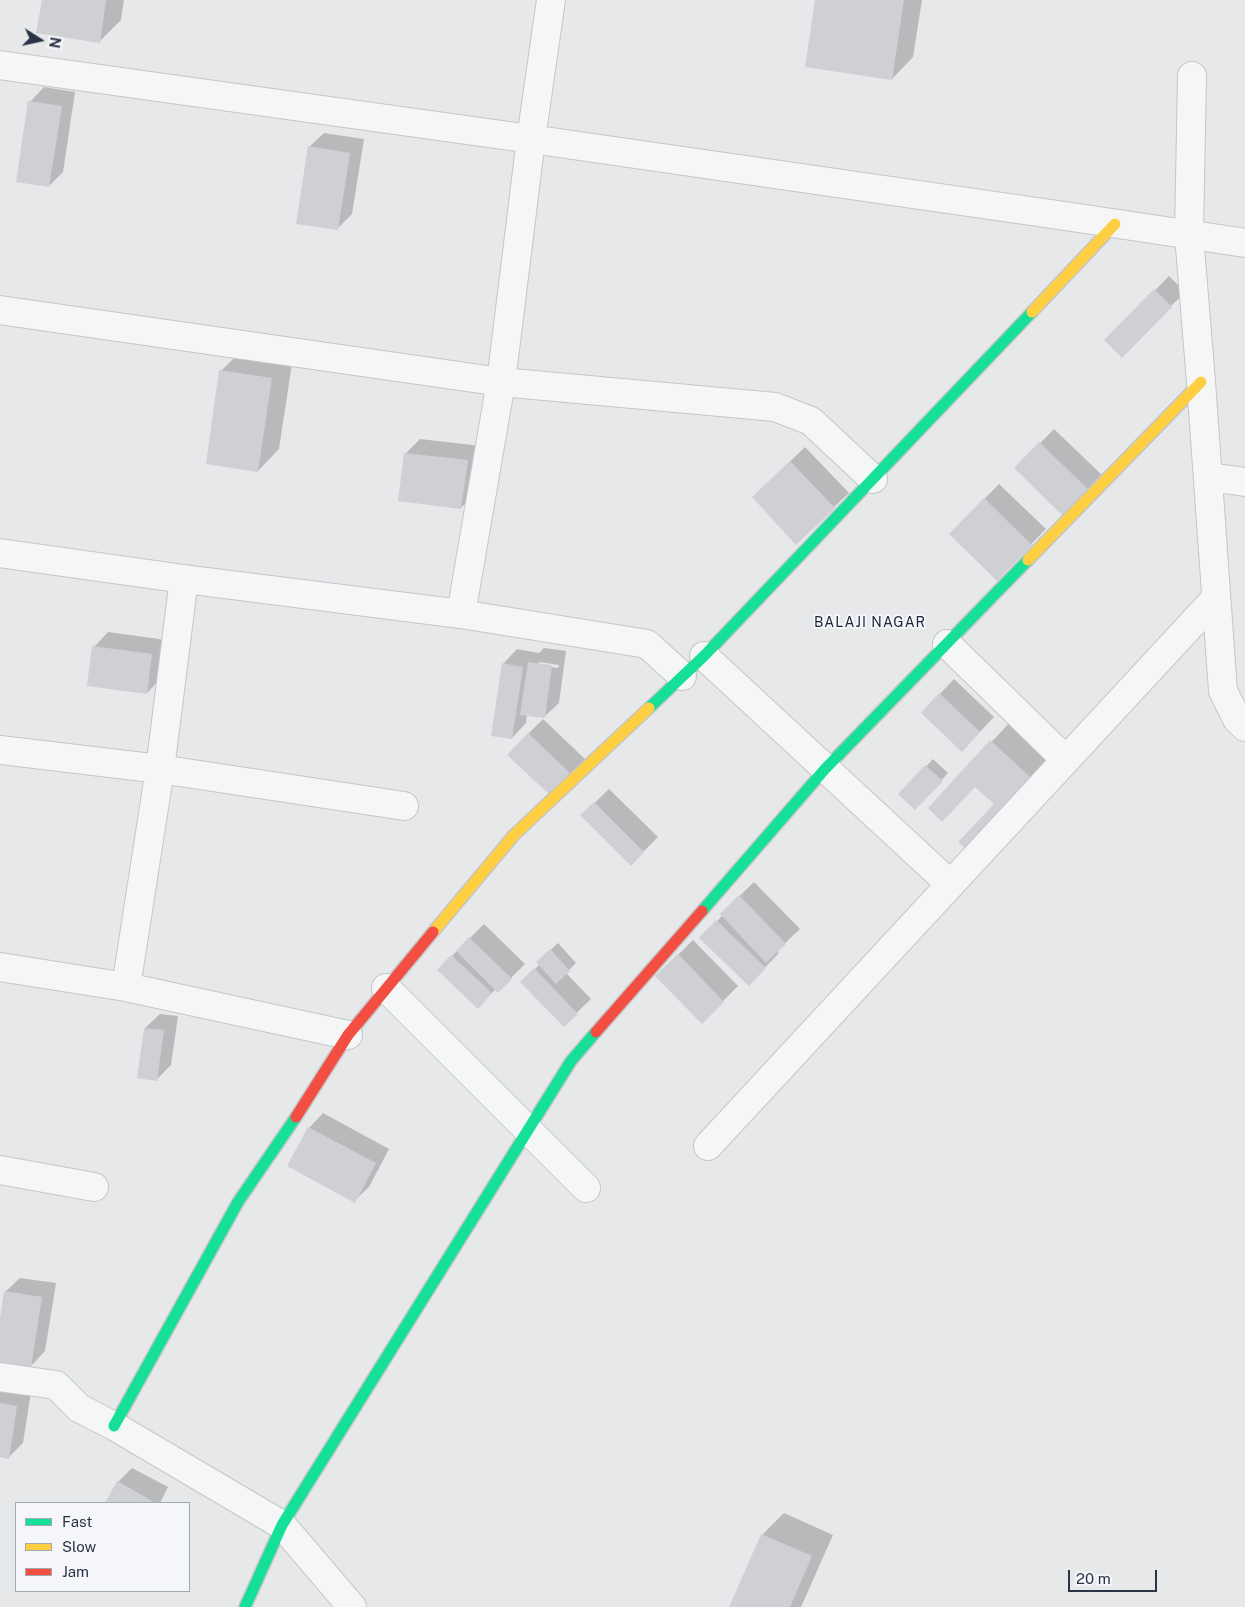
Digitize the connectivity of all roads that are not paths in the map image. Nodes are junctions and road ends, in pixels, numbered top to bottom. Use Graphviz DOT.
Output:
graph roads {
  1 [pos="551,0"];
  2 [pos="0,65"];
  3 [pos="1192,76"];
  4 [pos="531,139"];
  5 [pos="1115,224"];
  6 [pos="1189,235"];
  7 [pos="1245,243"];
  8 [pos="0,310"];
  9 [pos="501,382"];
  10 [pos="1201,382"];
  11 [pos="1208,476"];
  12 [pos="873,480"];
  13 [pos="1245,482"];
  14 [pos="0,553"];
  15 [pos="184,579"];
  16 [pos="1216,598"];
  17 [pos="461,614"];
  18 [pos="947,644"];
  19 [pos="704,656"];
  20 [pos="682,676"];
  21 [pos="1245,728"];
  22 [pos="0,750"];
  23 [pos="1066,760"];
  24 [pos="160,769"];
  25 [pos="825,769"];
  26 [pos="404,806"];
  27 [pos="950,884"];
  28 [pos="0,967"];
  29 [pos="126,987"];
  30 [pos="386,988"];
  31 [pos="348,1035"];
  32 [pos="528,1130"];
  33 [pos="708,1146"];
  34 [pos="0,1170"];
  35 [pos="94,1187"];
  36 [pos="586,1188"];
  37 [pos="0,1377"];
  38 [pos="114,1426"];
  39 [pos="282,1525"];
  40 [pos="245,1607"];
  41 [pos="352,1607"];
  1 -- 4 [label="street"];
  2 -- 4 [label="street"];
  3 -- 6 [label="street"];
  4 -- 5 [label="street"];
  4 -- 9 [label="street"];
  5 -- 6 [label="street"];
  5 -- 12 [label="street"];
  6 -- 7 [label="street"];
  6 -- 10 [label="street"];
  8 -- 9 [label="street"];
  9 -- 12 [label="street"];
  9 -- 17 [label="street"];
  10 -- 11 [label="street"];
  10 -- 18 [label="street"];
  11 -- 13 [label="street"];
  11 -- 16 [label="street"];
  12 -- 19 [label="street"];
  14 -- 15 [label="street"];
  15 -- 17 [label="street"];
  15 -- 24 [label="street"];
  16 -- 21 [label="street"];
  16 -- 23 [label="street"];
  17 -- 20 [label="street"];
  18 -- 23 [label="street"];
  18 -- 25 [label="street"];
  19 -- 20 [label="street"];
  19 -- 25 [label="street"];
  20 -- 30 [label="street"];
  22 -- 24 [label="street"];
  23 -- 27 [label="street"];
  24 -- 26 [label="street"];
  24 -- 29 [label="street"];
  25 -- 27 [label="street"];
  25 -- 32 [label="street"];
  27 -- 33 [label="street"];
  28 -- 29 [label="street"];
  29 -- 31 [label="street"];
  30 -- 31 [label="street"];
  30 -- 32 [label="street"];
  31 -- 38 [label="street"];
  32 -- 36 [label="street"];
  32 -- 39 [label="street"];
  34 -- 35 [label="street"];
  37 -- 38 [label="street"];
  38 -- 39 [label="street"];
  39 -- 40 [label="street"];
  39 -- 41 [label="street"];
}
